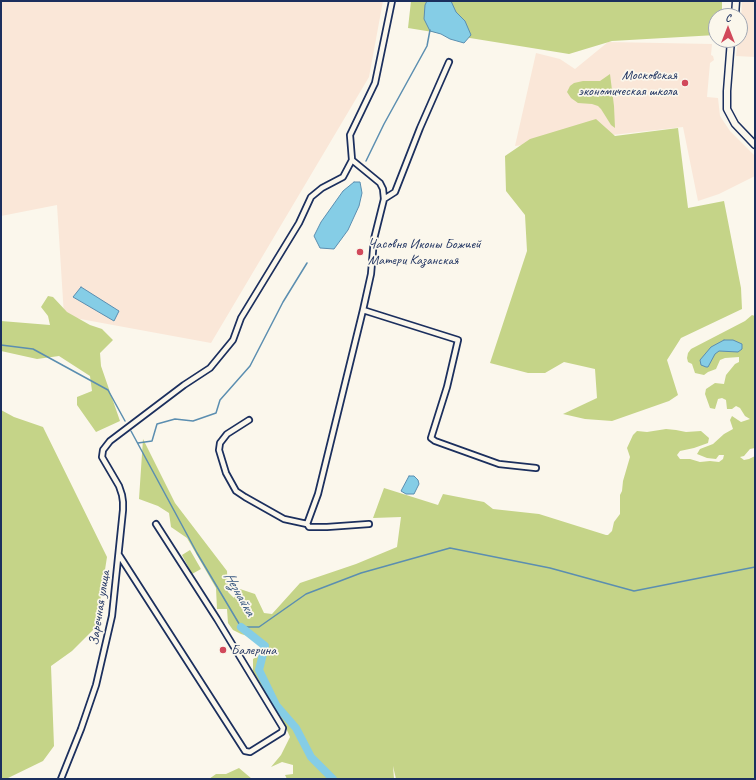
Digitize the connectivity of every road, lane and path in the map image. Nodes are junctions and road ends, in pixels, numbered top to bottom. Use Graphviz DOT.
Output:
graph roads {
  1 [pos="392,1"];
  2 [pos="730,48"];
  3 [pos="450,62"];
  4 [pos="755,145"];
  5 [pos="352,160"];
  6 [pos="384,199"];
  7 [pos="363,310"];
  8 [pos="249,420"];
  9 [pos="536,468"];
  10 [pos="156,524"];
  11 [pos="307,524"];
  12 [pos="369,524"];
  13 [pos="119,555"];
  14 [pos="61,779"];
  1 -- 5 [label="street"];
  2 -- 4 [label="main road"];
  3 -- 6 [label="street"];
  5 -- 6 [label="street"];
  5 -- 13 [label="street, Заречная улица"];
  6 -- 7 [label="street"];
  7 -- 9 [label="street"];
  7 -- 11 [label="street"];
  8 -- 11 [label="street"];
  10 -- 13 [label="street"];
  11 -- 12 [label="street"];
  13 -- 14 [label="street, Заречная улица"];
}
